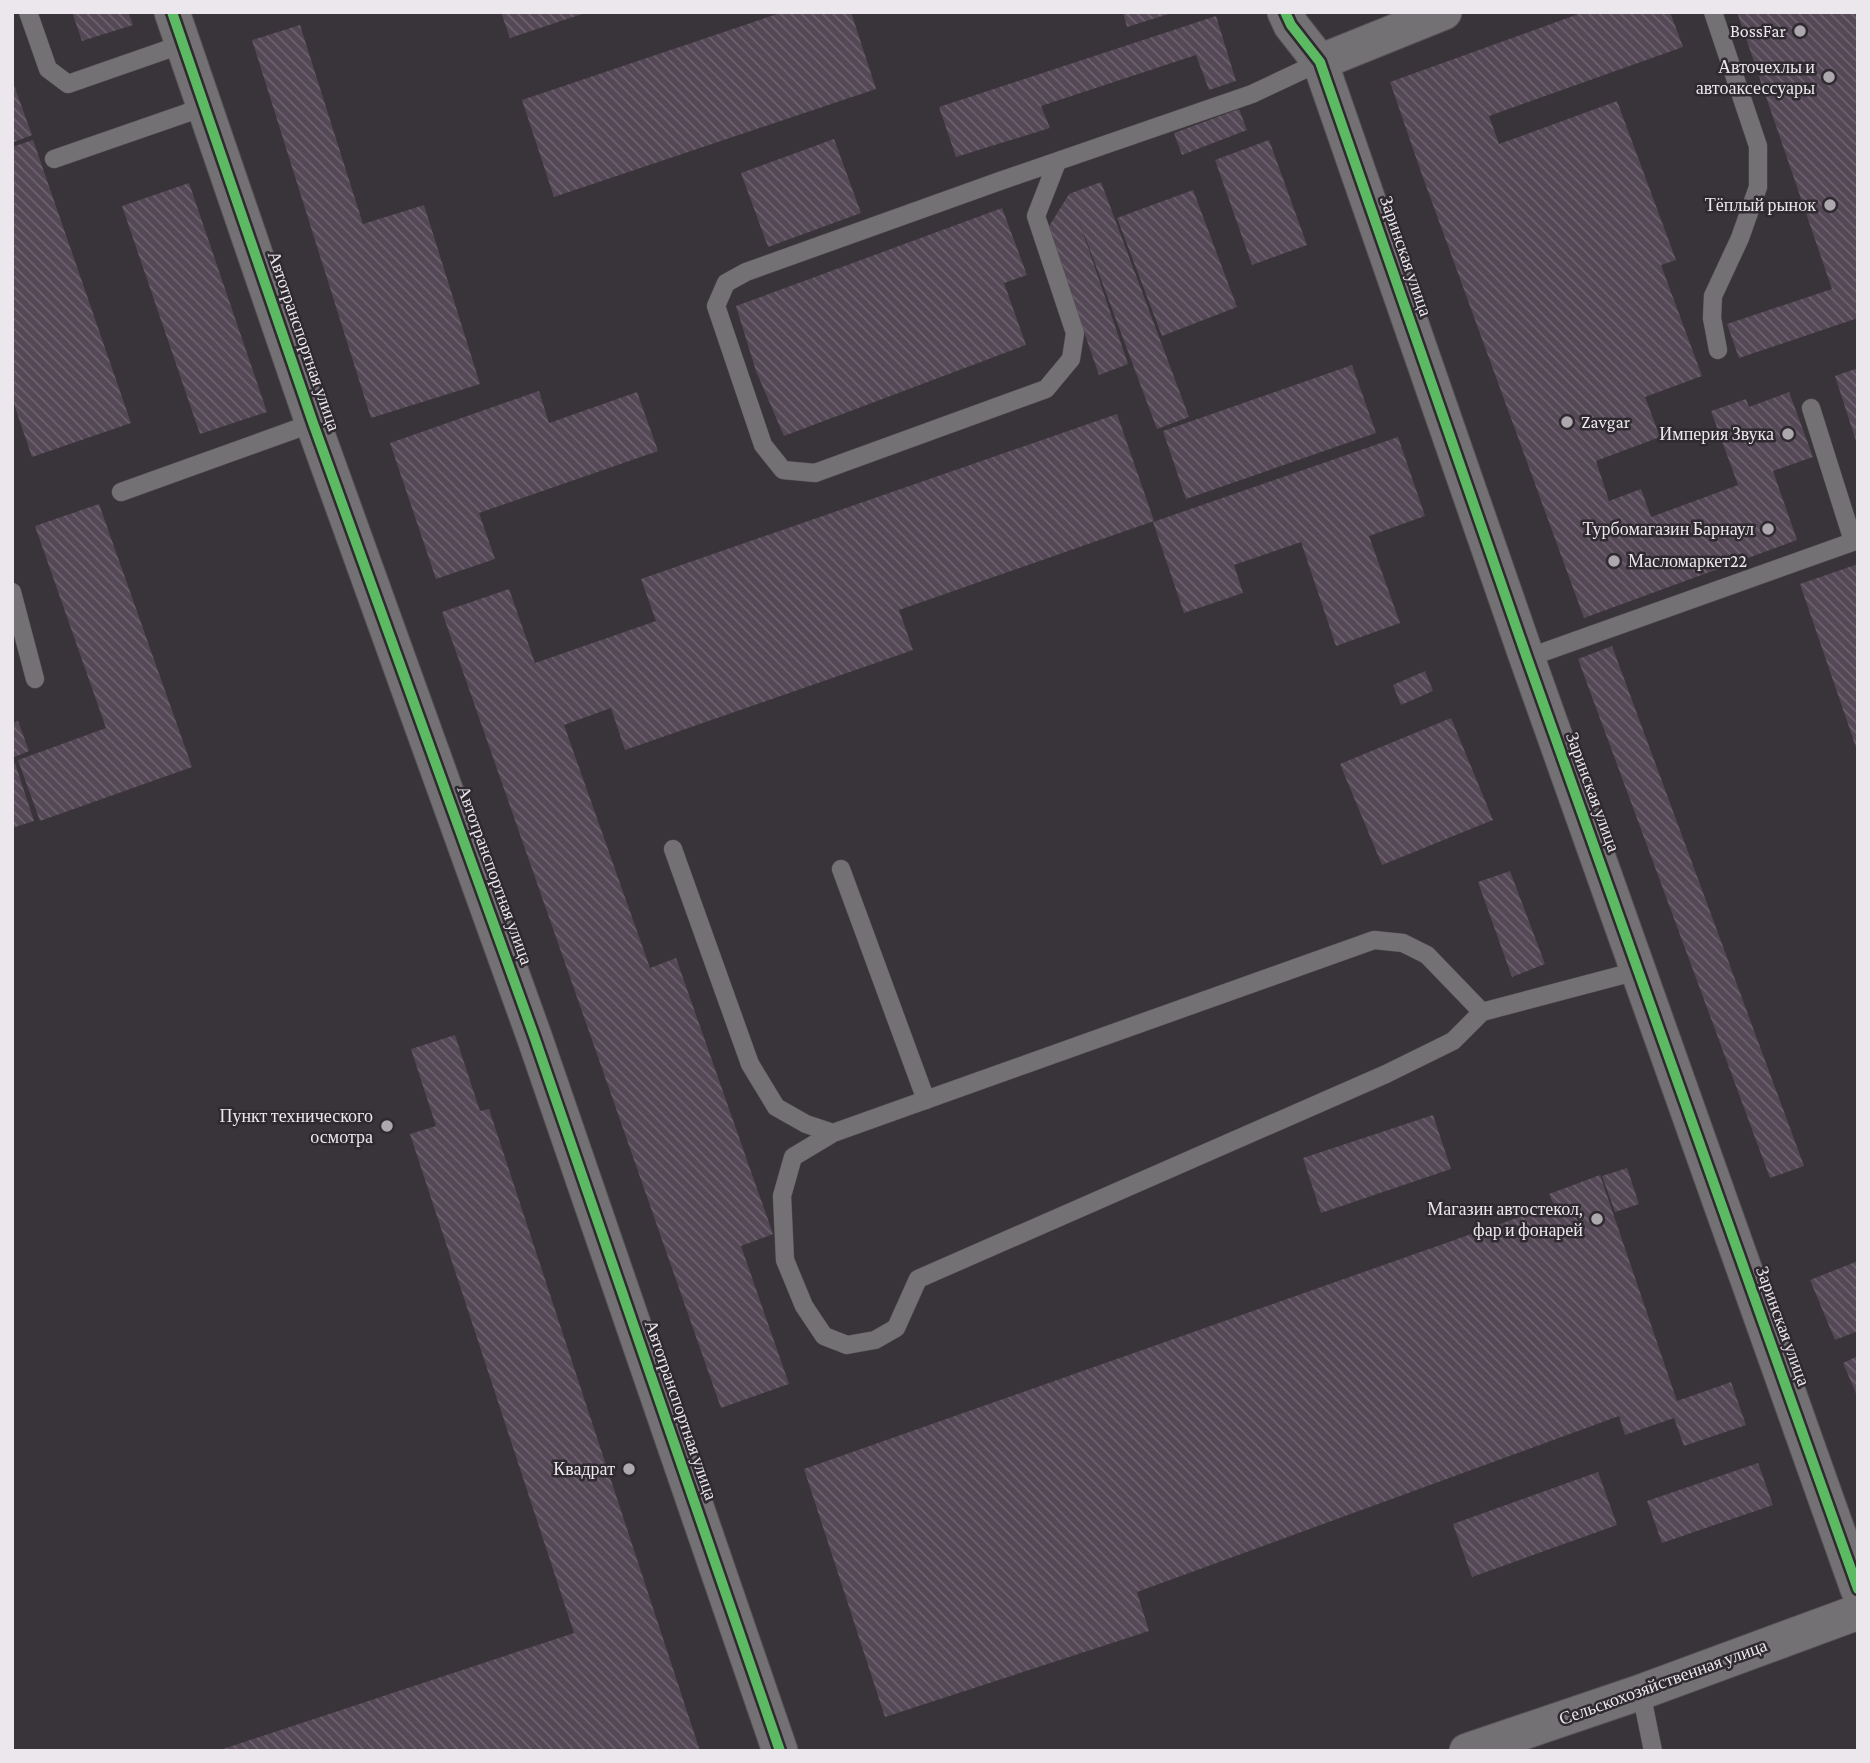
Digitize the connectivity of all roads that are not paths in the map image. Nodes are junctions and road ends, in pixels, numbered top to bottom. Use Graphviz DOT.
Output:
graph roads {
  1 [pos="28,12"];
  2 [pos="1285,12"];
  3 [pos="1444,12"];
  4 [pos="1713,12"];
  5 [pos="177,28"];
  6 [pos="1320,62"];
  7 [pos="204,107"];
  8 [pos="54,159"];
  9 [pos="1057,162"];
  10 [pos="1718,350"];
  11 [pos="1811,408"];
  12 [pos="313,423"];
  13 [pos="121,492"];
  14 [pos="1855,540"];
  15 [pos="12,592"];
  16 [pos="1527,658"];
  17 [pos="36,679"];
  18 [pos="673,849"];
  19 [pos="841,869"];
  20 [pos="1637,971"];
  21 [pos="1482,1012"];
  22 [pos="926,1100"];
  23 [pos="833,1133"];
  24 [pos="1858,1589"];
  25 [pos="1858,1612"];
  26 [pos="1641,1692"];
  27 [pos="780,1751"];
  28 [pos="1467,1751"];
  29 [pos="1653,1751"];
  1 -- 5 [label="lane"];
  2 -- 6 [label="street, Заринская улица"];
  3 -- 6 [label="street"];
  4 -- 10 [label="lane"];
  5 -- 7 [label="street, Автотранспортная улица"];
  6 -- 9 [label="lane"];
  6 -- 16 [label="street, Заринская улица"];
  7 -- 8 [label="lane"];
  7 -- 12 [label="street, Автотранспортная улица"];
  9 -- 9 [label="lane"];
  11 -- 14 [label="lane"];
  12 -- 13 [label="lane"];
  12 -- 27 [label="street, Автотранспортная улица"];
  14 -- 16 [label="lane"];
  15 -- 17 [label="lane"];
  16 -- 20 [label="street, Заринская улица"];
  18 -- 23 [label="lane"];
  19 -- 22 [label="lane"];
  20 -- 21 [label="lane"];
  20 -- 24 [label="street, Заринская улица"];
  21 -- 22 [label="lane"];
  21 -- 23 [label="lane"];
  22 -- 23 [label="lane"];
  25 -- 26 [label="street, Сельскохозяйственная улица"];
  26 -- 28 [label="street, Сельскохозяйственная улица"];
  26 -- 29 [label="lane"];
}
